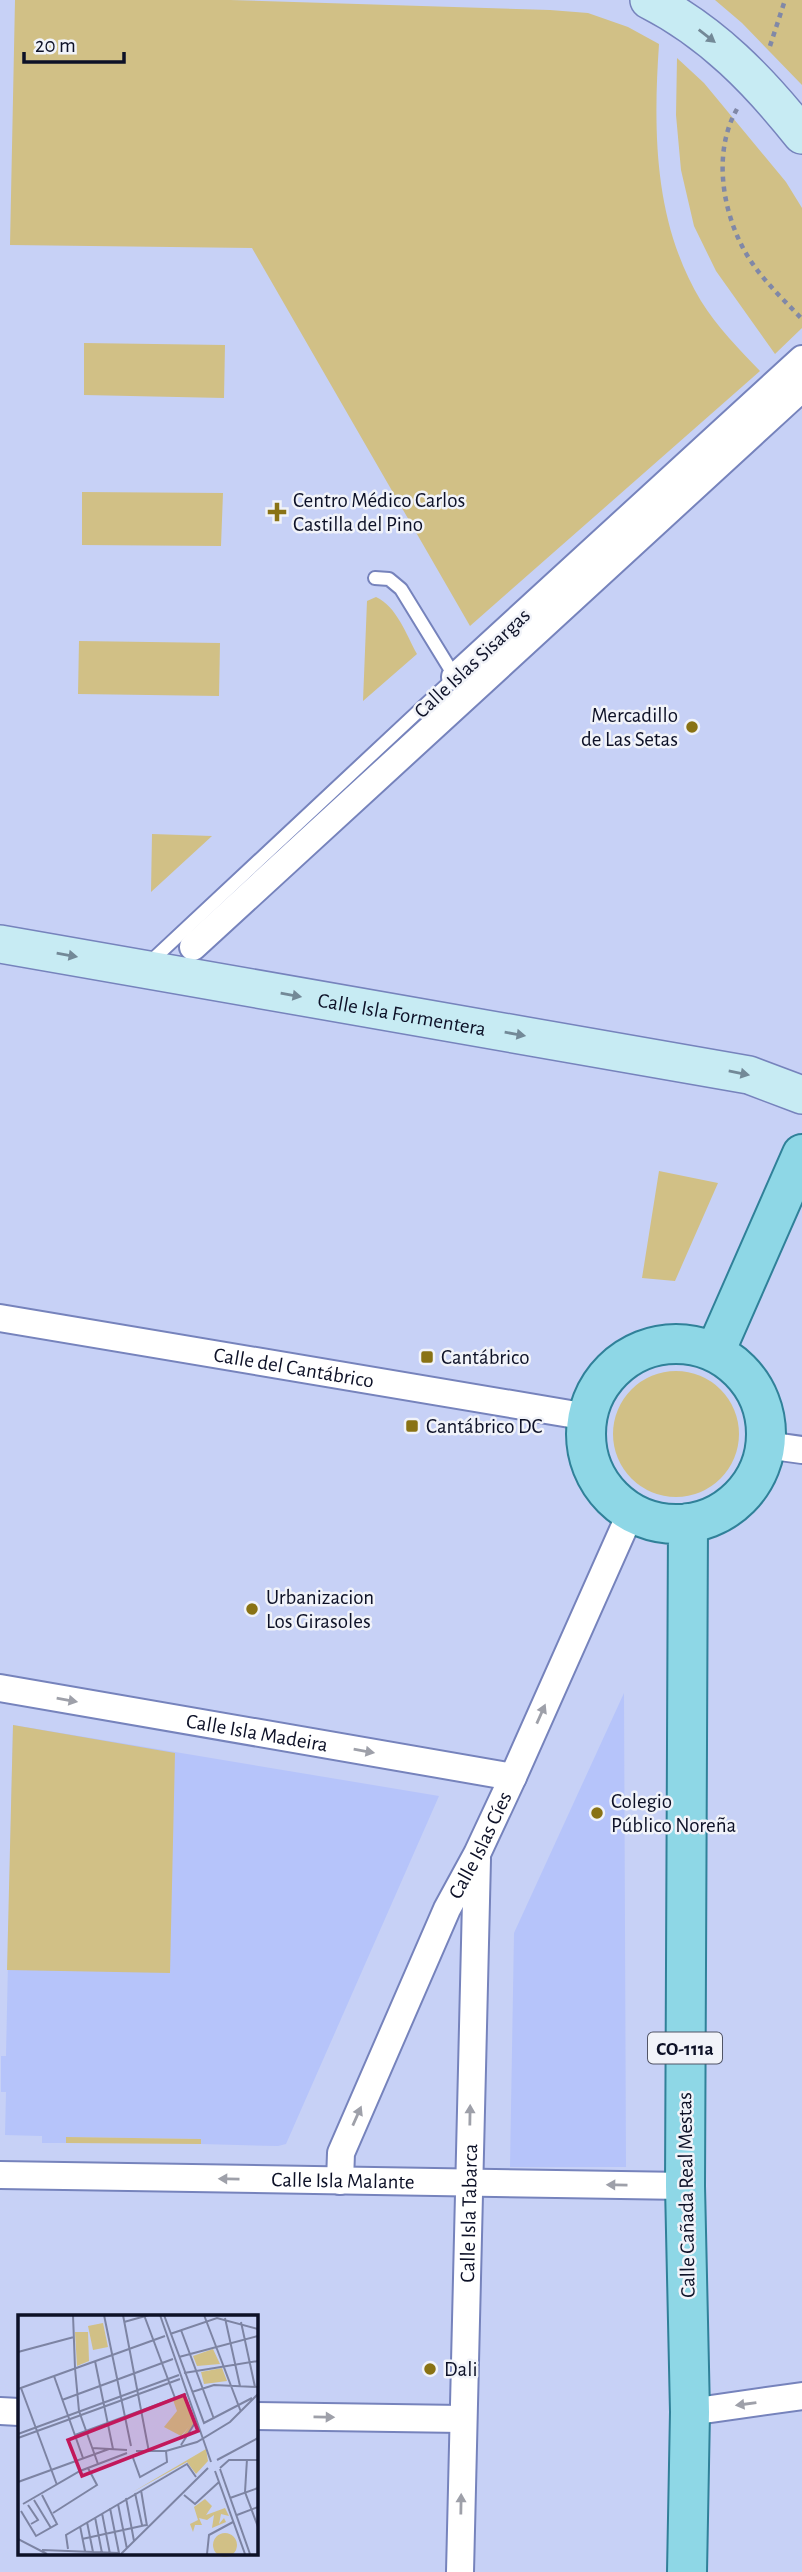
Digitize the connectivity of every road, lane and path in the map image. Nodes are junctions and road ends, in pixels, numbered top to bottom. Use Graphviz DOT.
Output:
graph roads {
  1 [pos="649,0"];
  2 [pos="785,0"];
  3 [pos="769,48"];
  4 [pos="741,104"];
  5 [pos="802,135"];
  6 [pos="802,319"];
  7 [pos="802,359"];
  8 [pos="802,388"];
  9 [pos="375,578"];
  10 [pos="456,677"];
  11 [pos="0,944"];
  12 [pos="193,947"];
  13 [pos="143,968"];
  14 [pos="802,1095"];
  15 [pos="802,1154"];
  16 [pos="0,1318"];
  17 [pos="715,1352"];
  18 [pos="588,1417"];
  19 [pos="784,1447"];
  20 [pos="631,1512"];
  21 [pos="688,1524"];
  22 [pos="0,1688"];
  23 [pos="513,1777"];
  24 [pos="477,1854"];
  25 [pos="0,2175"];
  26 [pos="340,2181"];
  27 [pos="468,2183"];
  28 [pos="685,2186"];
  29 [pos="802,2396"];
  30 [pos="0,2411"];
  31 [pos="18,2412"];
  32 [pos="690,2412"];
  33 [pos="257,2416"];
  34 [pos="462,2419"];
  35 [pos="460,2572"];
  36 [pos="687,2572"];
  1 -- 5 [label="main road, one-way"];
  2 -- 3 [label="path"];
  4 -- 6 [label="path"];
  7 -- 10 [label="street, Calle Islas Sisargas"];
  8 -- 12 [label="street, Calle Islas Sisargas"];
  9 -- 10 [label="lane"];
  10 -- 13 [label="lane, Calle Islas Sisargas"];
  11 -- 13 [label="main road, Calle Isla Formentera, one-way"];
  13 -- 14 [label="main road, Calle Isla Formentera, one-way"];
  15 -- 17 [label="main road"];
  16 -- 18 [label="street, Calle del Cantábrico"];
  17 -- 18 [label="main road"];
  17 -- 19 [label="main road"];
  18 -- 20 [label="main road"];
  19 -- 21 [label="main road"];
  20 -- 21 [label="main road"];
  23 -- 20 [label="street, Calle Islas Cíes, one-way"];
  21 -- 28 [label="main road, Calle Cañada Real Mestas / CO-111a"];
  22 -- 23 [label="street, Calle Isla Madeira, one-way"];
  23 -- 24 [label="street, Calle Islas Cíes"];
  26 -- 24 [label="street, Calle Islas Cíes, one-way"];
  27 -- 24 [label="street, Calle Isla Tabarca, one-way"];
  26 -- 25 [label="street, Calle Isla Malante, one-way"];
  26 -- 27 [label="street, Calle Isla Malante"];
  28 -- 27 [label="street, Calle Isla Malante, one-way"];
  27 -- 34 [label="street, Calle Isla Tabarca"];
  28 -- 32 [label="main road, Calle Cañada Real Mestas / CO-111a"];
  29 -- 32 [label="street, one-way"];
  30 -- 31 [label="street"];
  32 -- 36 [label="main road, Calle Cañada Real Mestas / CO-111a"];
  33 -- 34 [label="street, one-way"];
  35 -- 34 [label="street, Calle Isla Tabarca, one-way"];
}
